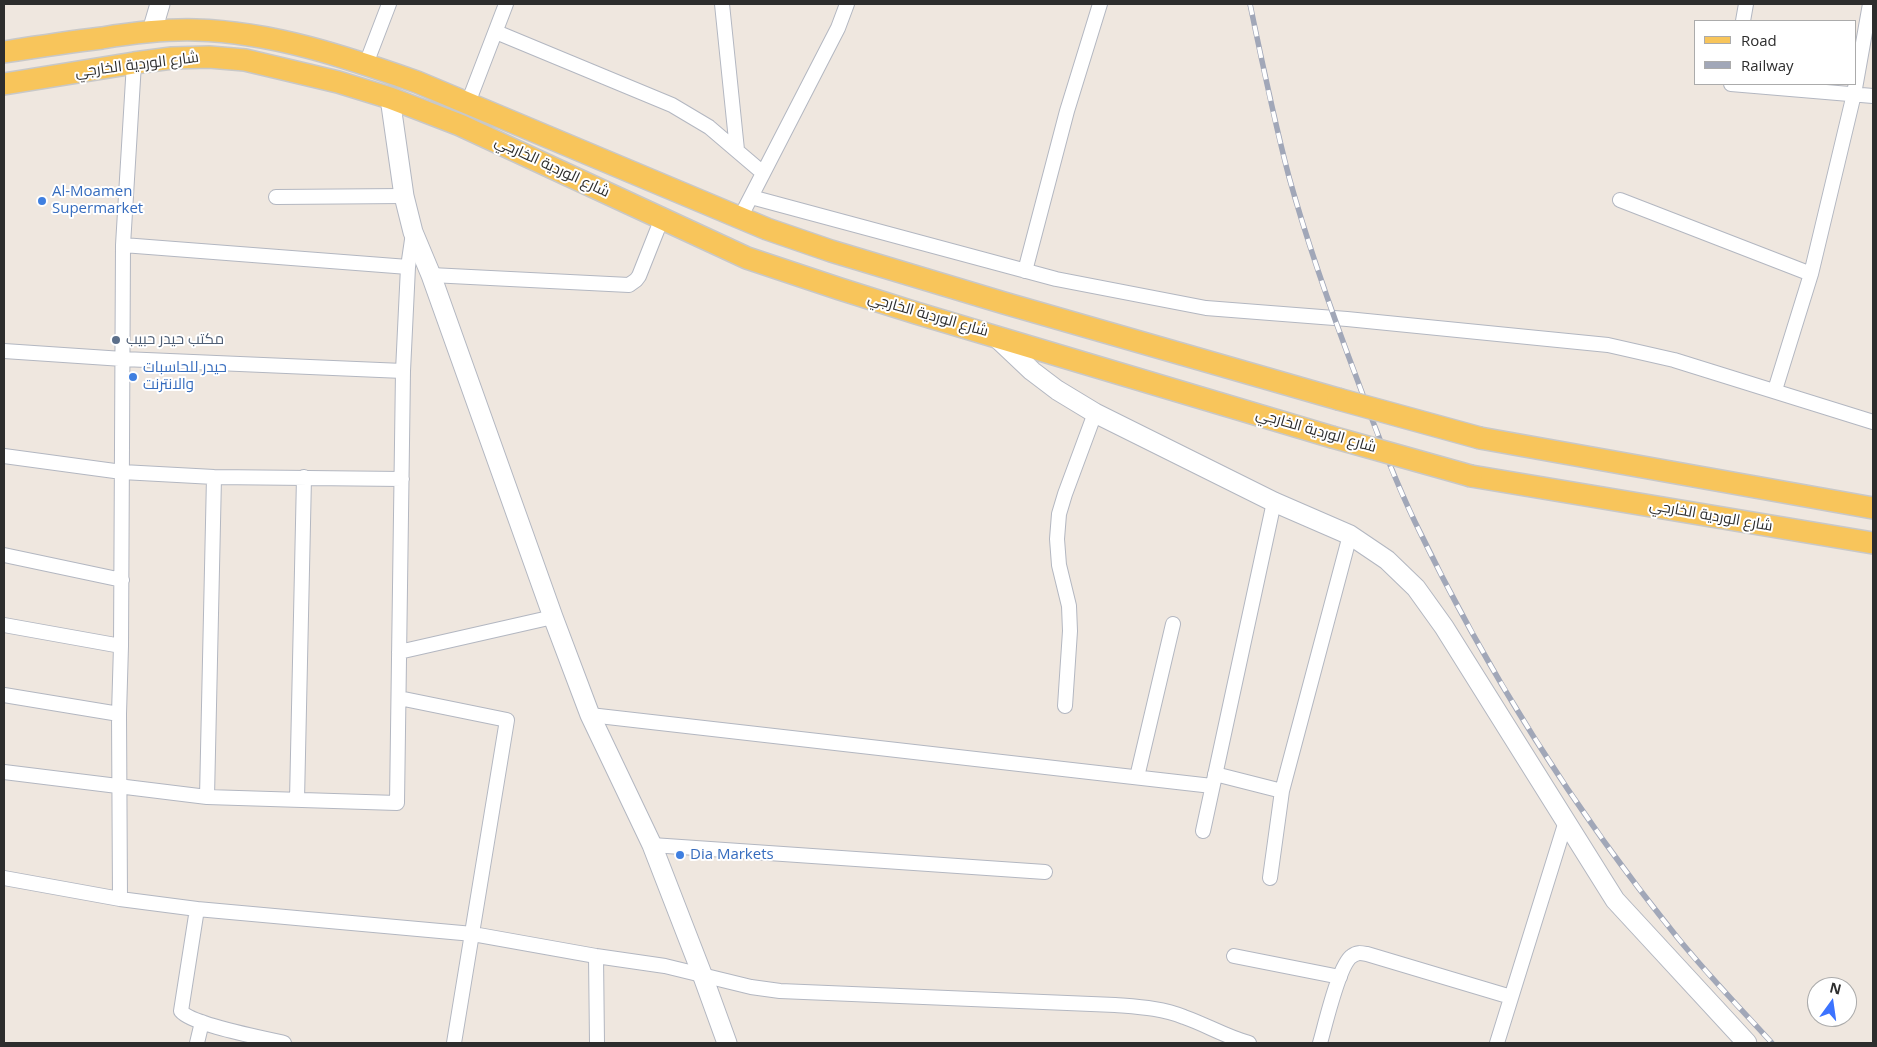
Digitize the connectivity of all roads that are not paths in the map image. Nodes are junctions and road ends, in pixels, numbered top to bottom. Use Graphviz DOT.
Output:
graph roads {
  1 [pos="160,4"];
  2 [pos="389,4"];
  3 [pos="506,4"];
  4 [pos="722,4"];
  5 [pos="847,4"];
  6 [pos="1100,4"];
  7 [pos="1746,4"];
  8 [pos="1870,4"];
  9 [pos="1743,20"];
  10 [pos="152,31"];
  11 [pos="496,32"];
  12 [pos="4,52"];
  13 [pos="134,63"];
  14 [pos="366,64"];
  15 [pos="1857,77"];
  16 [pos="4,84"];
  17 [pos="1743,85"];
  18 [pos="1856,85"];
  19 [pos="1854,94"];
  20 [pos="1873,96"];
  21 [pos="390,98"];
  22 [pos="468,103"];
  23 [pos="737,150"];
  24 [pos="763,173"];
  25 [pos="404,196"];
  26 [pos="276,197"];
  27 [pos="751,197"];
  28 [pos="698,200"];
  29 [pos="1620,200"];
  30 [pos="740,218"];
  31 [pos="668,221"];
  32 [pos="767,229"];
  33 [pos="413,232"];
  34 [pos="123,244"];
  35 [pos="747,258"];
  36 [pos="408,267"];
  37 [pos="1025,271"];
  38 [pos="1811,274"];
  39 [pos="431,275"];
  40 [pos="994,335"];
  41 [pos="4,351"];
  42 [pos="123,359"];
  43 [pos="403,371"];
  44 [pos="1775,390"];
  45 [pos="1095,412"];
  46 [pos="1873,422"];
  47 [pos="4,456"];
  48 [pos="122,472"];
  49 [pos="214,477"];
  50 [pos="304,477"];
  51 [pos="402,479"];
  52 [pos="1274,502"];
  53 [pos="1873,508"];
  54 [pos="1350,535"];
  55 [pos="1873,543"];
  56 [pos="4,555"];
  57 [pos="122,580"];
  58 [pos="553,617"];
  59 [pos="1173,624"];
  60 [pos="4,625"];
  61 [pos="121,646"];
  62 [pos="399,652"];
  63 [pos="4,695"];
  64 [pos="399,698"];
  65 [pos="1065,706"];
  66 [pos="119,714"];
  67 [pos="590,714"];
  68 [pos="4,772"];
  69 [pos="1137,777"];
  70 [pos="1213,780"];
  71 [pos="120,787"];
  72 [pos="1282,791"];
  73 [pos="207,797"];
  74 [pos="297,800"];
  75 [pos="1566,821"];
  76 [pos="1203,831"];
  77 [pos="652,845"];
  78 [pos="1045,872"];
  79 [pos="4,878"];
  80 [pos="1270,878"];
  81 [pos="120,899"];
  82 [pos="197,909"];
  83 [pos="473,934"];
  84 [pos="596,956"];
  85 [pos="1234,956"];
  86 [pos="702,974"];
  87 [pos="1340,977"];
  88 [pos="1511,996"];
  89 [pos="202,1022"];
  90 [pos="197,1043"];
  91 [pos="284,1043"];
  92 [pos="454,1043"];
  93 [pos="598,1043"];
  94 [pos="727,1043"];
  95 [pos="1249,1043"];
  96 [pos="1320,1043"];
  97 [pos="1497,1043"];
  98 [pos="1747,1043"];
  1 -- 10 [label="street"];
  2 -- 14 [label="street"];
  3 -- 11 [label="street"];
  4 -- 23 [label="street"];
  5 -- 24 [label="street"];
  6 -- 37 [label="street"];
  7 -- 9 [label="street"];
  8 -- 15 [label="street"];
  10 -- 12 [label="main road, شارع الوردية الخارجي"];
  10 -- 14 [label="main road, شارع الوردية الخارجي"];
  11 -- 22 [label="street"];
  11 -- 23 [label="street"];
  13 -- 16 [label="main road, شارع الوردية الخارجي"];
  13 -- 21 [label="main road, شارع الوردية الخارجي"];
  13 -- 34 [label="street"];
  14 -- 22 [label="main road, شارع الوردية الخارجي"];
  17 -- 19 [label="street"];
  18 -- 19 [label="street"];
  19 -- 20 [label="street"];
  19 -- 38 [label="street"];
  21 -- 25 [label="street"];
  21 -- 31 [label="main road, شارع الوردية الخارجي"];
  22 -- 28 [label="main road, شارع الوردية الخارجي"];
  23 -- 24 [label="street"];
  24 -- 27 [label="street"];
  25 -- 26 [label="street"];
  25 -- 33 [label="street"];
  27 -- 30 [label="street"];
  27 -- 37 [label="street"];
  28 -- 30 [label="main road, شارع الوردية الخارجي"];
  28 -- 31 [label="main road"];
  29 -- 38 [label="street"];
  30 -- 32 [label="main road, شارع الوردية الخارجي"];
  31 -- 35 [label="main road, شارع الوردية الخارجي"];
  31 -- 39 [label="street"];
  32 -- 35 [label="main road"];
  32 -- 53 [label="main road, شارع الوردية الخارجي, bridge"];
  33 -- 36 [label="street"];
  33 -- 39 [label="street"];
  34 -- 36 [label="street"];
  34 -- 42 [label="street"];
  35 -- 40 [label="main road, شارع الوردية الخارجي"];
  36 -- 43 [label="street"];
  37 -- 44 [label="street"];
  38 -- 44 [label="street"];
  39 -- 58 [label="street"];
  40 -- 45 [label="street"];
  40 -- 55 [label="main road, شارع الوردية الخارجي, bridge"];
  41 -- 42 [label="street"];
  42 -- 43 [label="street"];
  42 -- 48 [label="street"];
  43 -- 51 [label="street"];
  44 -- 46 [label="street"];
  45 -- 52 [label="street"];
  45 -- 65 [label="street"];
  47 -- 48 [label="street"];
  48 -- 49 [label="street"];
  48 -- 57 [label="street"];
  49 -- 50 [label="street"];
  49 -- 73 [label="street"];
  50 -- 51 [label="street"];
  50 -- 74 [label="street"];
  51 -- 62 [label="street"];
  52 -- 54 [label="street"];
  52 -- 70 [label="street"];
  54 -- 72 [label="street"];
  54 -- 75 [label="street"];
  56 -- 57 [label="street"];
  57 -- 61 [label="street"];
  58 -- 62 [label="street"];
  58 -- 67 [label="street"];
  59 -- 69 [label="street"];
  60 -- 61 [label="street"];
  61 -- 66 [label="street"];
  62 -- 64 [label="street"];
  63 -- 66 [label="street"];
  64 -- 74 [label="street"];
  64 -- 83 [label="street"];
  66 -- 71 [label="street"];
  67 -- 69 [label="street"];
  67 -- 77 [label="street"];
  68 -- 71 [label="street"];
  69 -- 70 [label="street"];
  70 -- 72 [label="street"];
  70 -- 76 [label="street"];
  71 -- 73 [label="street"];
  71 -- 81 [label="street"];
  72 -- 80 [label="street"];
  73 -- 74 [label="street"];
  75 -- 88 [label="street"];
  75 -- 98 [label="street"];
  77 -- 78 [label="street"];
  77 -- 86 [label="street"];
  79 -- 81 [label="street"];
  81 -- 82 [label="street"];
  82 -- 83 [label="street"];
  82 -- 89 [label="street"];
  83 -- 84 [label="street"];
  83 -- 92 [label="street"];
  84 -- 86 [label="street"];
  84 -- 93 [label="street"];
  85 -- 87 [label="street"];
  86 -- 94 [label="street"];
  86 -- 95 [label="street"];
  87 -- 88 [label="street"];
  87 -- 96 [label="street"];
  88 -- 97 [label="street"];
  89 -- 90 [label="street"];
  89 -- 91 [label="street"];
}
